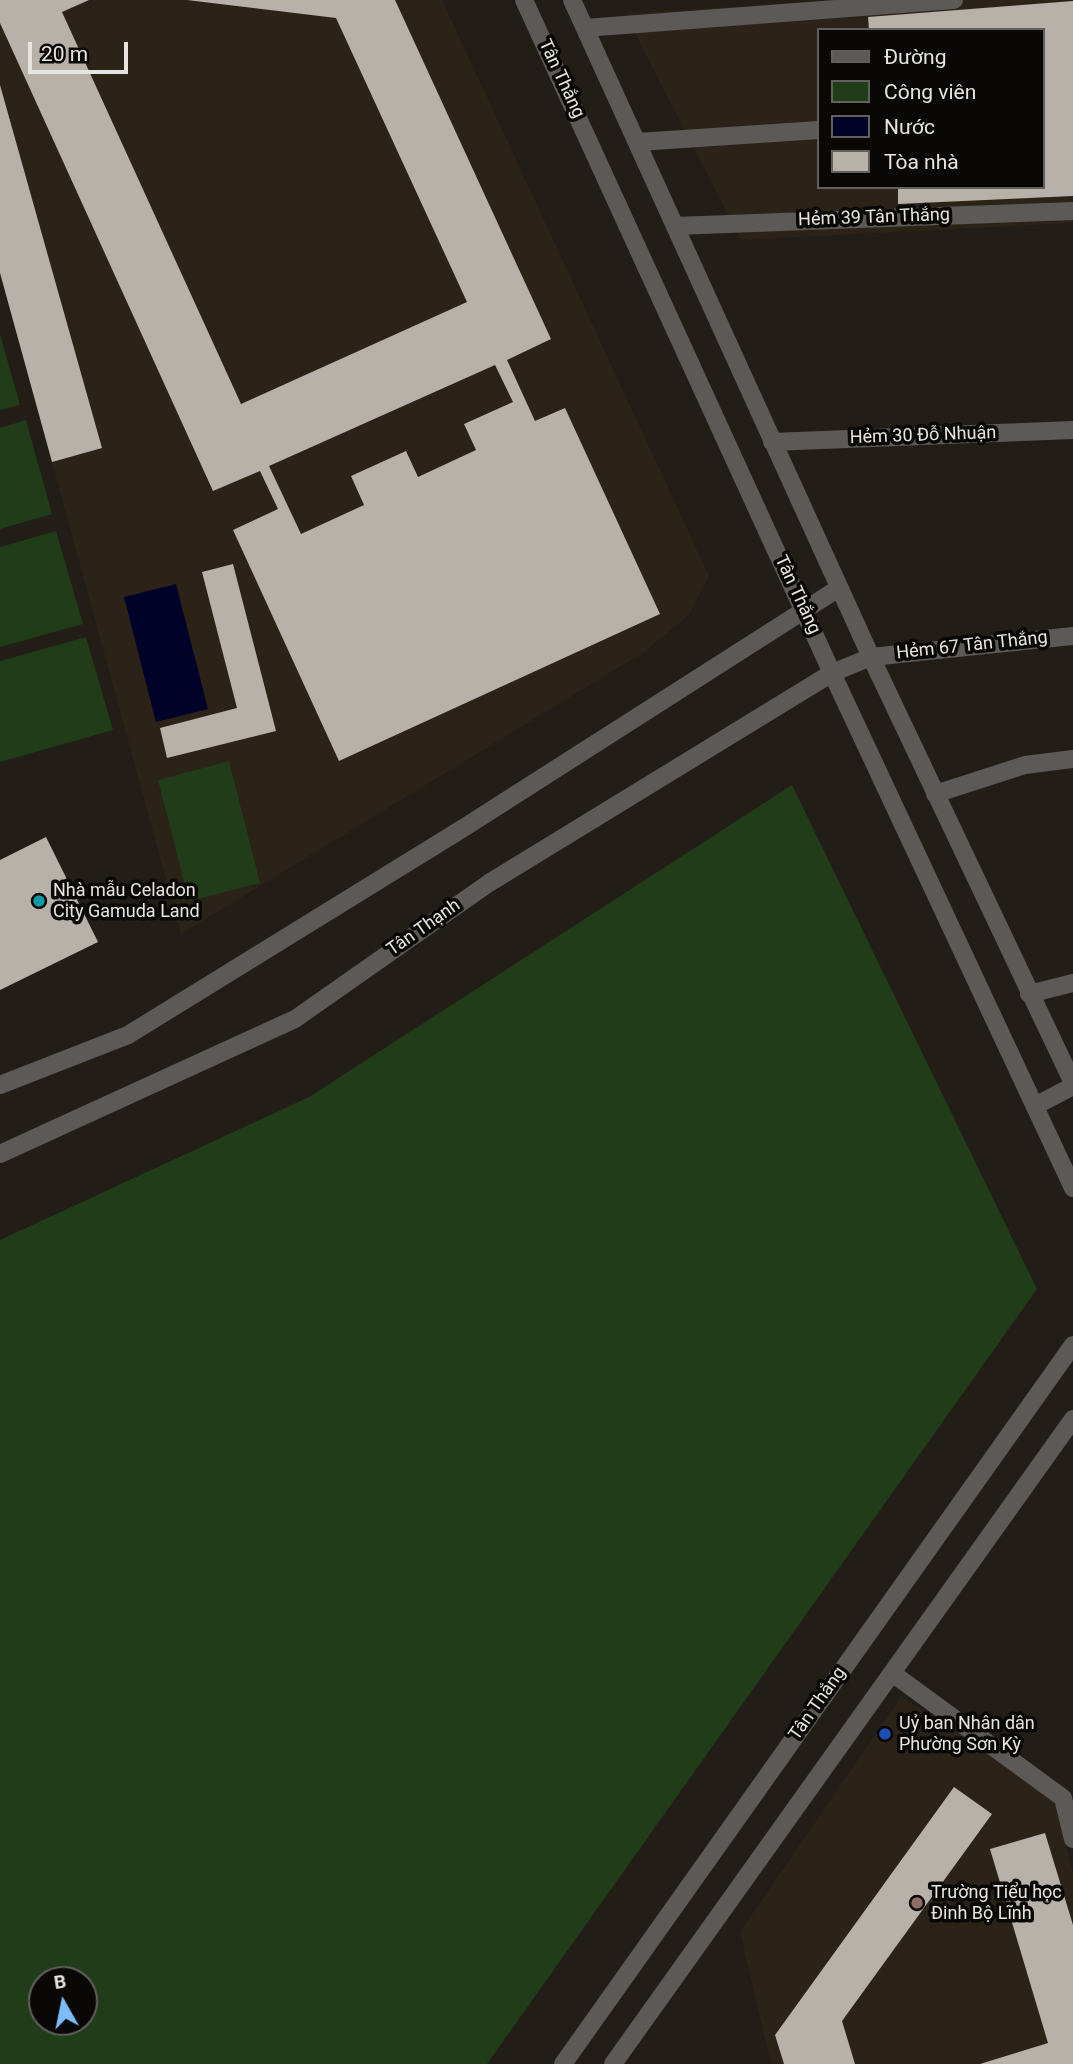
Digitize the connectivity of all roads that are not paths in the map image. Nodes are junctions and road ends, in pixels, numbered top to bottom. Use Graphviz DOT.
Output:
graph roads {
  1 [pos="524,0"];
  2 [pos="572,0"];
  3 [pos="954,0"];
  4 [pos="805,7"];
  5 [pos="585,28"];
  6 [pos="818,130"];
  7 [pos="638,142"];
  8 [pos="1073,211"];
  9 [pos="675,226"];
  10 [pos="1073,430"];
  11 [pos="772,442"];
  12 [pos="839,588"];
  13 [pos="804,610"];
  14 [pos="1073,636"];
  15 [pos="871,657"];
  16 [pos="832,673"];
  17 [pos="1073,759"];
  18 [pos="935,794"];
  19 [pos="1073,983"];
  20 [pos="1029,994"];
  21 [pos="1073,1084"];
  22 [pos="0,1085"];
  23 [pos="1035,1106"];
  24 [pos="0,1154"];
  25 [pos="1073,1188"];
  26 [pos="1073,1345"];
  27 [pos="1073,1419"];
  28 [pos="892,1673"];
  29 [pos="1073,1839"];
  30 [pos="563,2064"];
  31 [pos="613,2064"];
  1 -- 13 [label="street, Tân Thắng"];
  2 -- 5 [label="street"];
  3 -- 4 [label="street"];
  4 -- 5 [label="street"];
  5 -- 7 [label="street"];
  6 -- 7 [label="street"];
  7 -- 9 [label="street"];
  8 -- 9 [label="street, Hẻm 39 Tân Thắng"];
  9 -- 11 [label="street"];
  10 -- 11 [label="street, Hẻm 30 Đỗ Nhuận"];
  11 -- 12 [label="street"];
  12 -- 13 [label="street"];
  12 -- 15 [label="street"];
  13 -- 16 [label="street, Tân Thắng"];
  13 -- 22 [label="street"];
  14 -- 15 [label="street, Hẻm 67 Tân Thắng"];
  15 -- 16 [label="street, Hẻm 67 Tân Thắng"];
  15 -- 18 [label="street"];
  16 -- 23 [label="street, Tân Thắng"];
  16 -- 24 [label="street, Tân Thạnh"];
  17 -- 18 [label="street"];
  18 -- 20 [label="street"];
  19 -- 20 [label="street"];
  20 -- 21 [label="street"];
  21 -- 23 [label="street"];
  23 -- 25 [label="street, Tân Thắng"];
  26 -- 30 [label="street, Tân Thắng"];
  27 -- 28 [label="street"];
  28 -- 29 [label="street"];
  28 -- 31 [label="street"];
}
